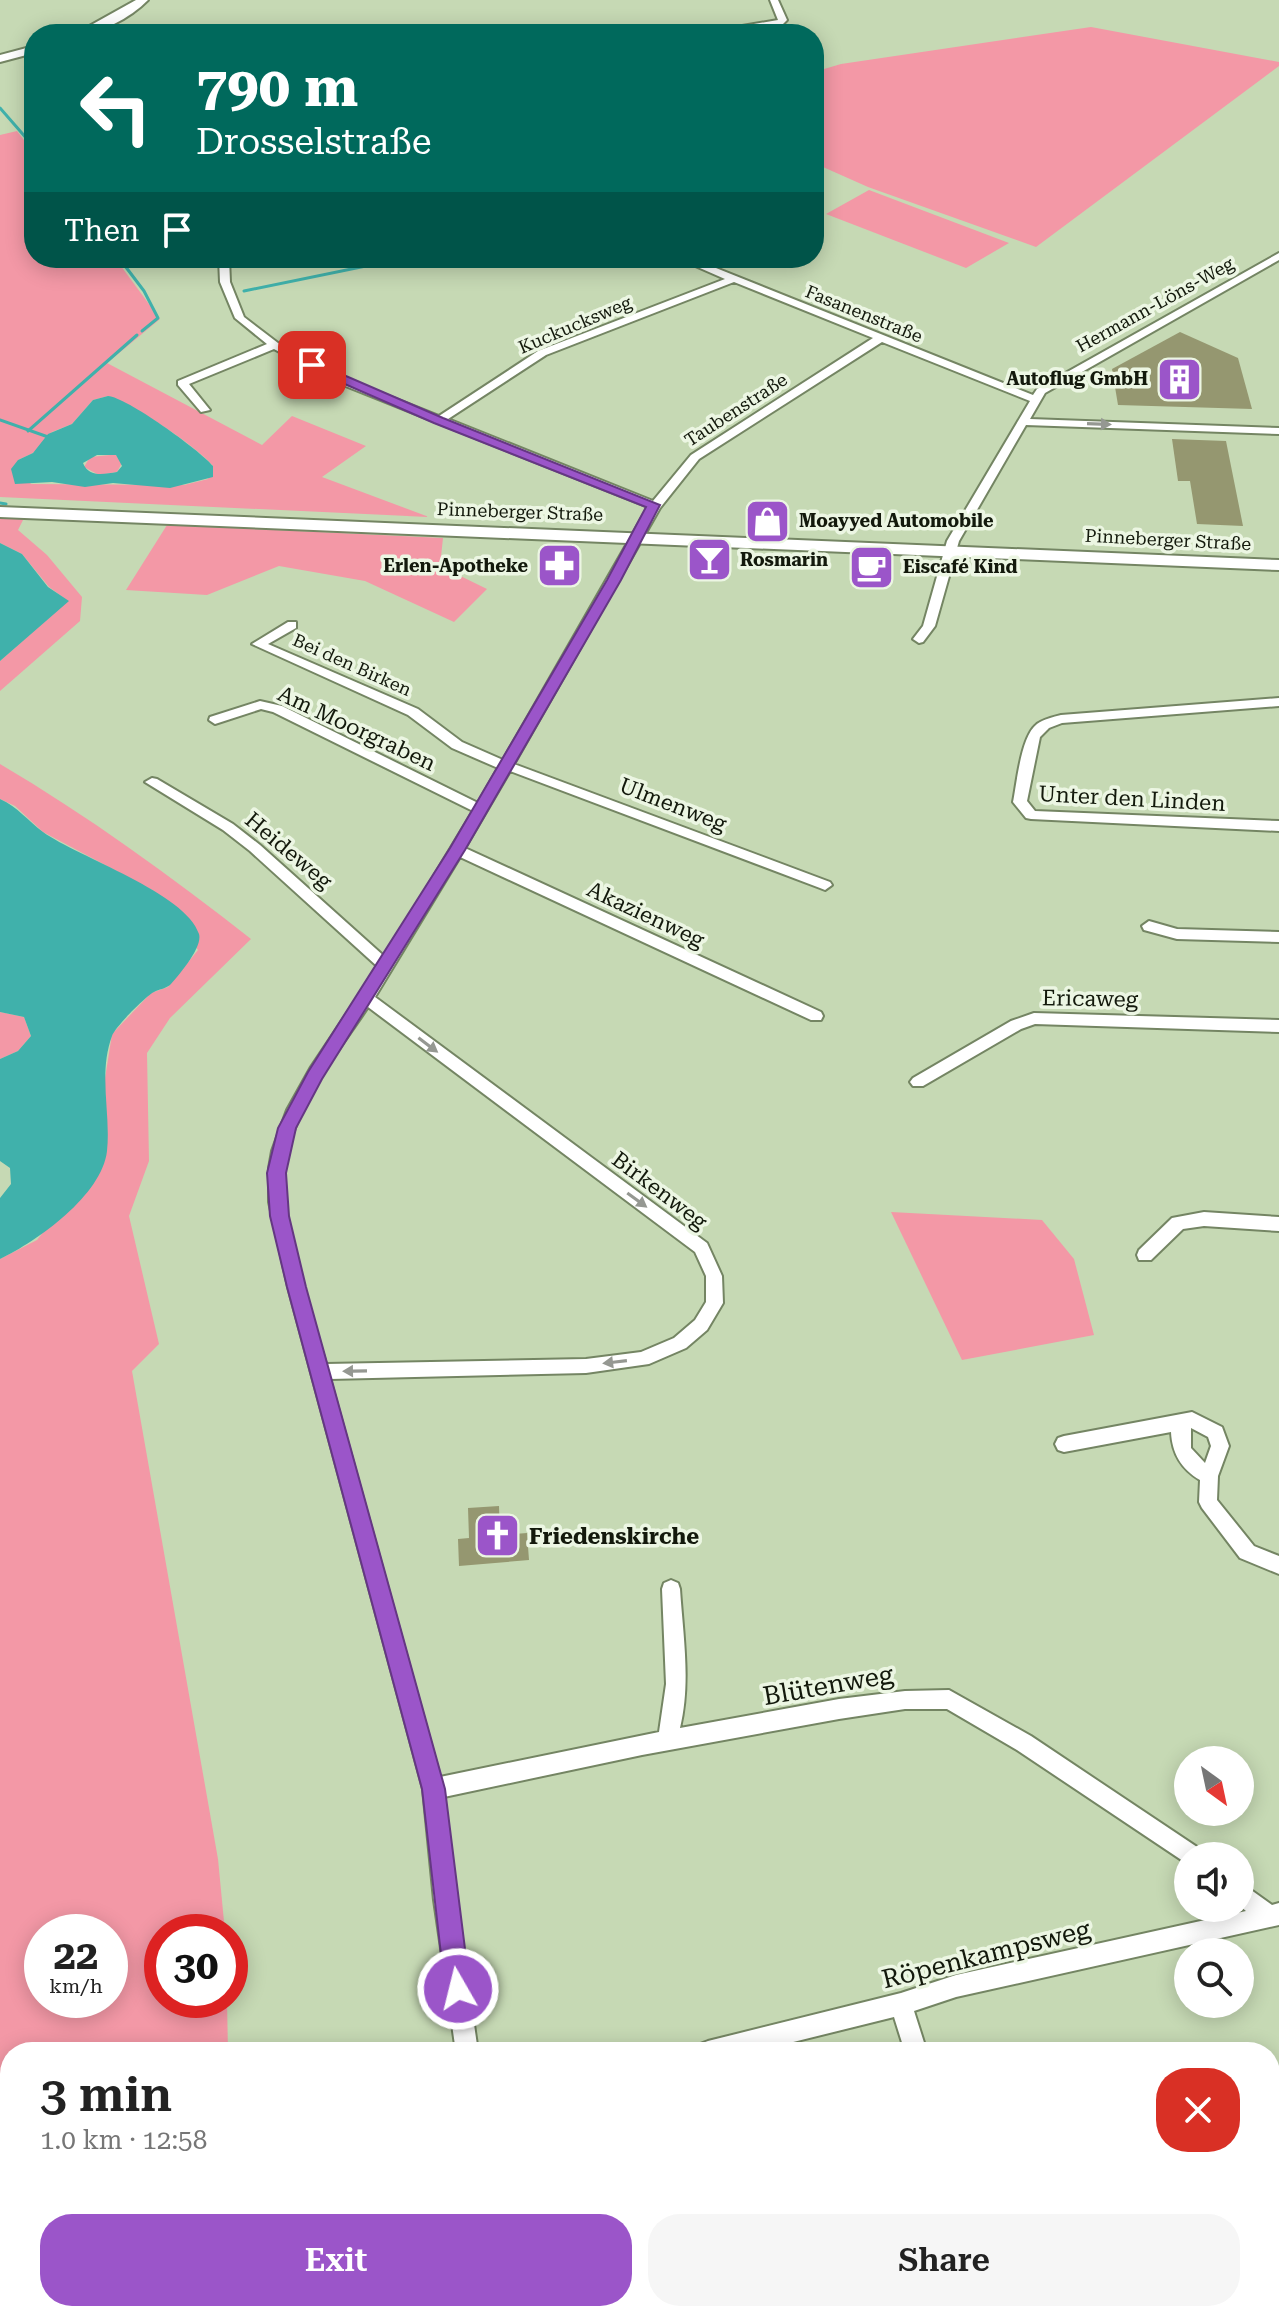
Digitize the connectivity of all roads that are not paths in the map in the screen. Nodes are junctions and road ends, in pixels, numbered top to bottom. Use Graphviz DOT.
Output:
graph roads {
  1 [pos="143,0"];
  2 [pos="774,0"];
  3 [pos="103,24"];
  4 [pos="766,24"];
  5 [pos="24,52"];
  6 [pos="0,59"];
  7 [pos="1279,256"];
  8 [pos="224,268"];
  9 [pos="707,268"];
  10 [pos="734,279"];
  11 [pos="881,338"];
  12 [pos="274,345"];
  13 [pos="1034,399"];
  14 [pos="205,410"];
  15 [pos="438,421"];
  16 [pos="1021,422"];
  17 [pos="1279,431"];
  18 [pos="653,505"];
  19 [pos="0,512"];
  20 [pos="636,536"];
  21 [pos="950,550"];
  22 [pos="1279,565"];
  23 [pos="292,625"];
  24 [pos="919,639"];
  25 [pos="1279,702"];
  26 [pos="215,720"];
  27 [pos="505,766"];
  28 [pos="152,782"];
  29 [pos="480,809"];
  30 [pos="1279,826"];
  31 [pos="457,850"];
  32 [pos="825,885"];
  33 [pos="1149,926"];
  34 [pos="1279,937"];
  35 [pos="386,966"];
  36 [pos="366,998"];
  37 [pos="816,1016"];
  38 [pos="1279,1026"];
  39 [pos="918,1082"];
  40 [pos="1279,1224"];
  41 [pos="1145,1255"];
  42 [pos="320,1372"];
  43 [pos="1181,1423"];
  44 [pos="1064,1444"];
  45 [pos="1209,1476"];
  46 [pos="1279,1565"];
  47 [pos="671,1589"];
  48 [pos="667,1740"];
  49 [pos="433,1789"];
  50 [pos="1174,1843"];
  51 [pos="1254,1902"];
  52 [pos="1274,1915"];
  53 [pos="901,2004"];
  54 [pos="466,2042"];
  55 [pos="748,2042"];
  56 [pos="913,2042"];
  1 -- 3 [label="main road"];
  2 -- 4 [label="street"];
  5 -- 6 [label="main road"];
  7 -- 13 [label="street, Hermann-Löns-Weg"];
  8 -- 12 [label="street"];
  9 -- 10 [label="street, Fasanenstraße"];
  10 -- 11 [label="street, Fasanenstraße"];
  10 -- 15 [label="street, Kuckucksweg"];
  11 -- 13 [label="street, Fasanenstraße"];
  11 -- 18 [label="street, Taubenstraße"];
  12 -- 14 [label="street"];
  12 -- 15 [label="street"];
  13 -- 16 [label="street, Hermann-Löns-Weg"];
  15 -- 18 [label="street"];
  16 -- 17 [label="street, one-way"];
  16 -- 21 [label="street, Hermann-Löns-Weg"];
  18 -- 20 [label="street, Taubenstraße"];
  19 -- 20 [label="main road, Pinneberger Straße"];
  20 -- 21 [label="main road, Pinneberger Straße"];
  20 -- 27 [label="street, Taubenstraße"];
  21 -- 22 [label="main road, Pinneberger Straße"];
  21 -- 24 [label="street, Hermann-Löns-Weg"];
  23 -- 27 [label="street, Bei den Birken"];
  25 -- 30 [label="street, Unter den Linden"];
  26 -- 29 [label="street, Am Moorgraben"];
  27 -- 29 [label="street, Taubenstraße"];
  27 -- 32 [label="street, Ulmenweg"];
  28 -- 35 [label="street, Heideweg"];
  29 -- 31 [label="street, Taubenstraße"];
  31 -- 35 [label="street, Taubenstraße"];
  31 -- 37 [label="street, Akazienweg"];
  33 -- 34 [label="street"];
  35 -- 36 [label="street, Taubenstraße"];
  36 -- 42 [label="street, Taubenstraße"];
  36 -- 42 [label="street, Birkenweg, one-way"];
  38 -- 39 [label="street, Ericaweg"];
  40 -- 41 [label="street"];
  42 -- 49 [label="street, Taubenstraße"];
  43 -- 44 [label="street"];
  43 -- 45 [label="street"];
  43 -- 45 [label="street"];
  45 -- 46 [label="street"];
  47 -- 48 [label="street"];
  48 -- 49 [label="street, Blütenweg"];
  48 -- 50 [label="street, Blütenweg"];
  49 -- 54 [label="street, Taubenstraße"];
  51 -- 52 [label="street"];
  52 -- 53 [label="street, Röpenkampsweg"];
  53 -- 55 [label="street, Röpenkampsweg"];
  53 -- 56 [label="street"];
}
